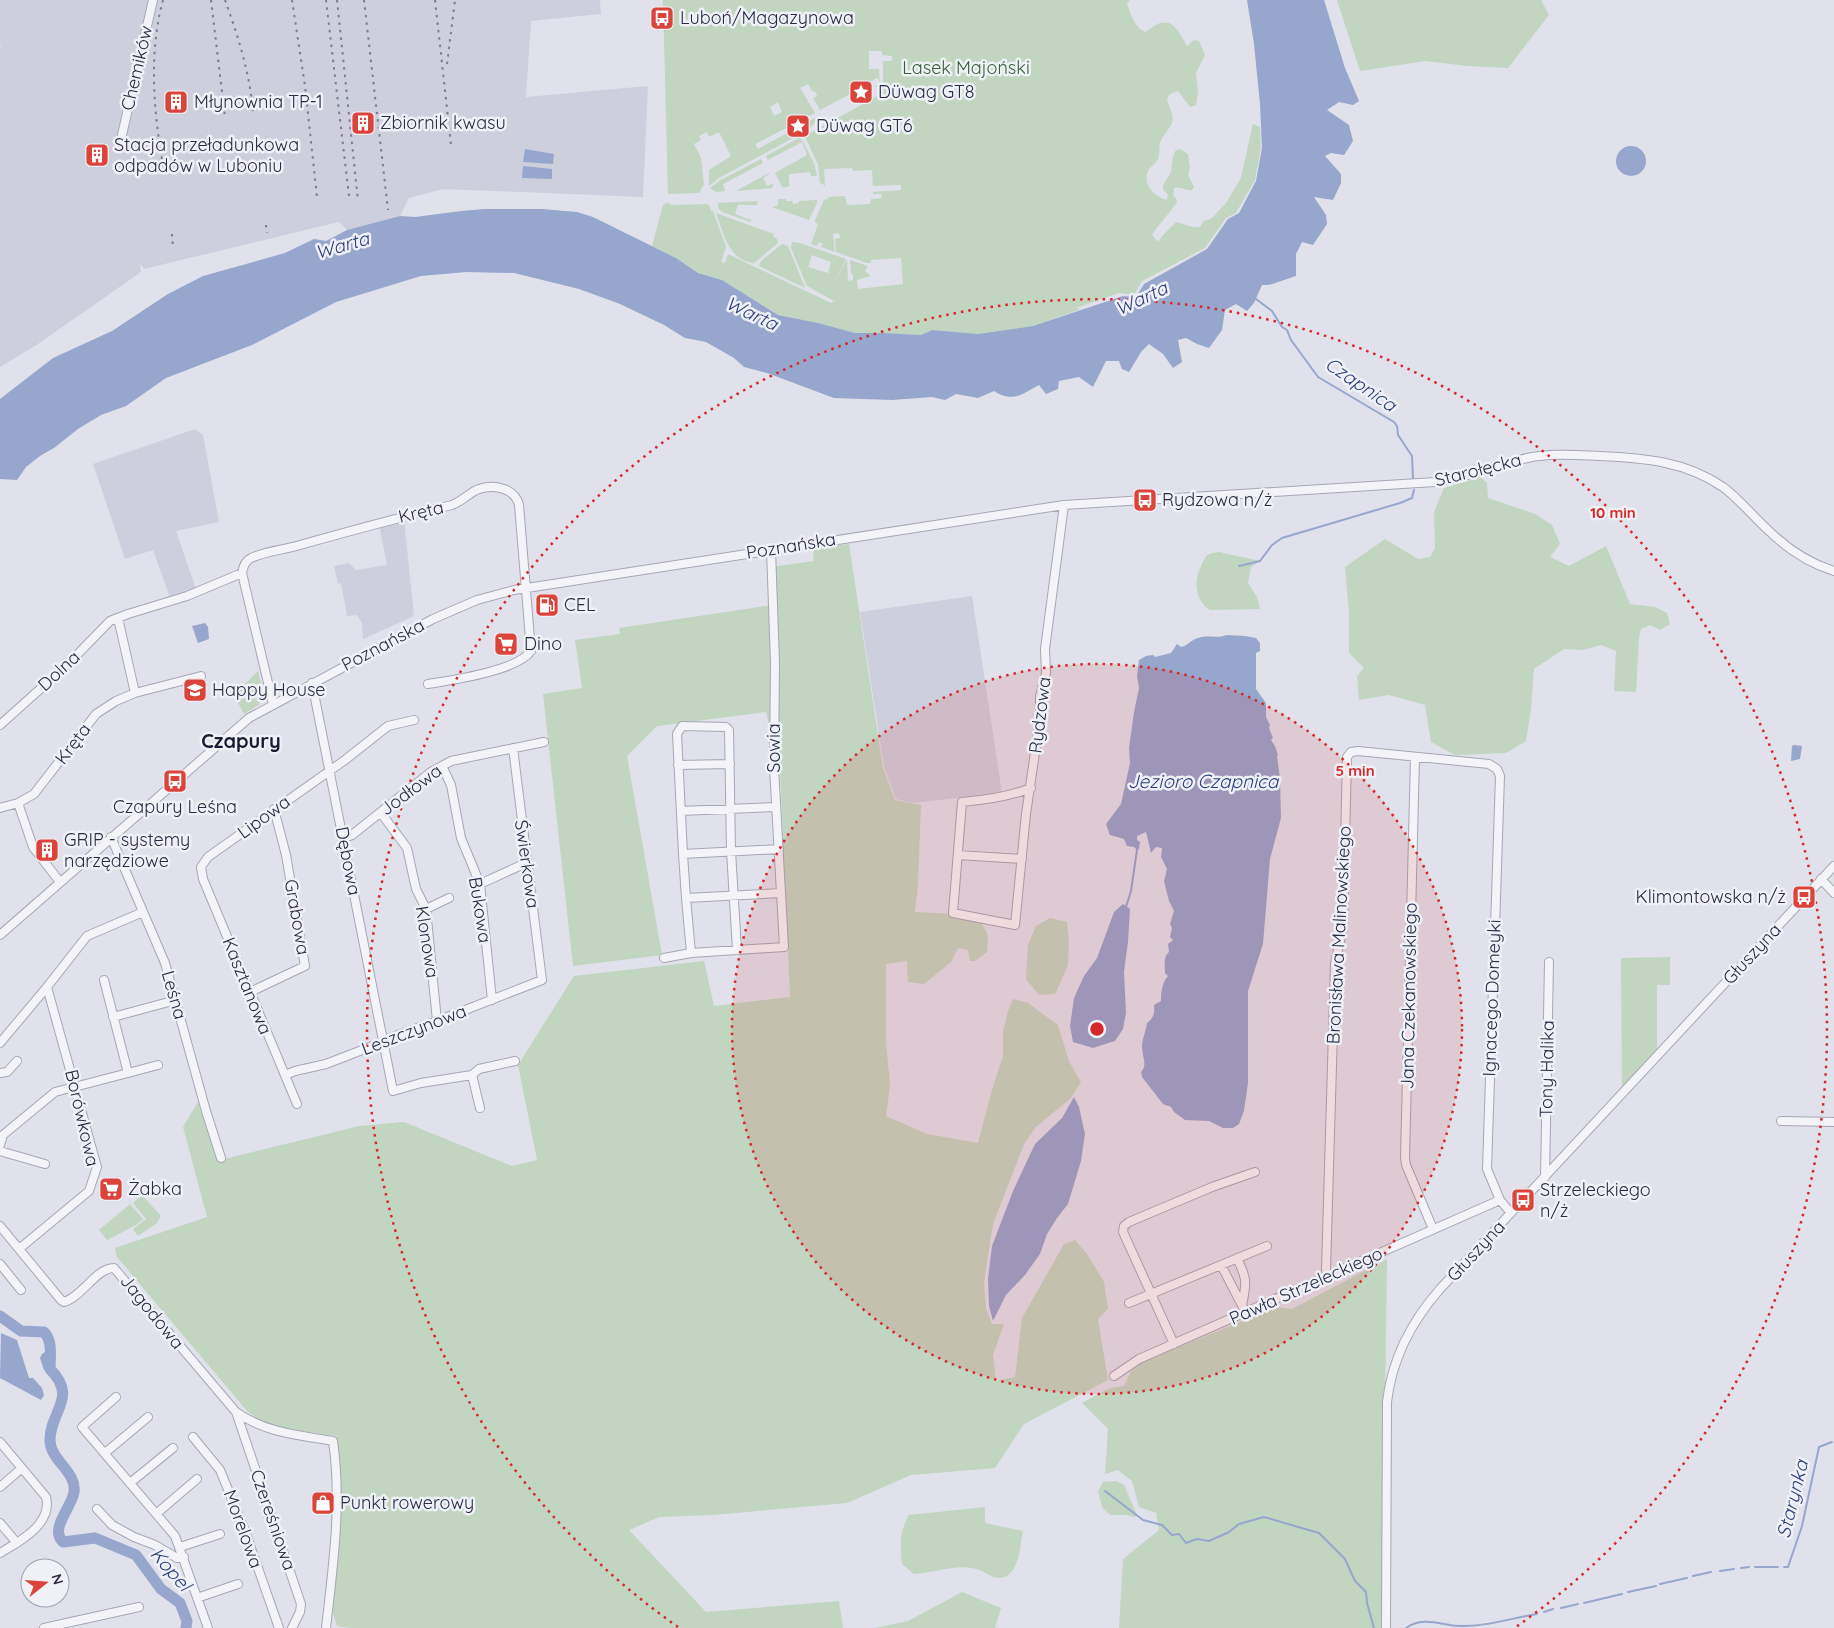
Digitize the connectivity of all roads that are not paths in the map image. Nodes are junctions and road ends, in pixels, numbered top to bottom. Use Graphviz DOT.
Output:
graph roads {
  1 [pos="153,0"];
  2 [pos="122,135"];
  3 [pos="1061,506"];
  4 [pos="771,549"];
  5 [pos="1834,572"];
  6 [pos="242,574"];
  7 [pos="524,588"];
  8 [pos="118,618"];
  9 [pos="201,676"];
  10 [pos="312,683"];
  11 [pos="428,684"];
  12 [pos="135,693"];
  13 [pos="273,704"];
  14 [pos="414,720"];
  15 [pos="0,725"];
  16 [pos="544,742"];
  17 [pos="513,748"];
  18 [pos="1415,757"];
  19 [pos="730,764"];
  20 [pos="678,765"];
  21 [pos="442,766"];
  22 [pos="330,770"];
  23 [pos="1500,776"];
  24 [pos="1027,789"];
  25 [pos="18,803"];
  26 [pos="776,807"];
  27 [pos="0,808"];
  28 [pos="730,809"];
  29 [pos="274,810"];
  30 [pos="681,812"];
  31 [pos="381,813"];
  32 [pos="111,837"];
  33 [pos="344,838"];
  34 [pos="778,849"];
  35 [pos="731,851"];
  36 [pos="683,854"];
  37 [pos="958,855"];
  38 [pos="1018,859"];
  39 [pos="526,863"];
  40 [pos="1834,866"];
  41 [pos="201,867"];
  42 [pos="1821,879"];
  43 [pos="60,882"];
  44 [pos="480,884"];
  45 [pos="781,893"];
  46 [pos="1834,893"];
  47 [pos="734,895"];
  48 [pos="449,898"];
  49 [pos="686,898"];
  50 [pos="426,909"];
  51 [pos="143,912"];
  52 [pos="0,935"];
  53 [pos="737,950"];
  54 [pos="691,952"];
  55 [pos="664,958"];
  56 [pos="1549,962"];
  57 [pos="104,980"];
  58 [pos="542,980"];
  59 [pos="47,987"];
  60 [pos="250,992"];
  61 [pos="176,1000"];
  62 [pos="492,1000"];
  63 [pos="114,1017"];
  64 [pos="437,1021"];
  65 [pos="384,1040"];
  66 [pos="0,1043"];
  67 [pos="17,1060"];
  68 [pos="515,1061"];
  69 [pos="158,1065"];
  70 [pos="128,1072"];
  71 [pos="0,1073"];
  72 [pos="285,1075"];
  73 [pos="472,1075"];
  74 [pos="76,1087"];
  75 [pos="297,1104"];
  76 [pos="480,1108"];
  77 [pos="1781,1121"];
  78 [pos="1834,1122"];
  79 [pos="0,1145"];
  80 [pos="0,1151"];
  81 [pos="222,1158"];
  82 [pos="45,1164"];
  83 [pos="1255,1172"];
  84 [pos="1544,1177"];
  85 [pos="1500,1200"];
  86 [pos="1511,1213"];
  87 [pos="0,1226"];
  88 [pos="1434,1229"];
  89 [pos="1267,1246"];
  90 [pos="19,1249"];
  91 [pos="1237,1258"];
  92 [pos="0,1264"];
  93 [pos="1221,1265"];
  94 [pos="1329,1276"];
  95 [pos="21,1290"];
  96 [pos="1152,1294"];
  97 [pos="1129,1303"];
  98 [pos="1242,1305"];
  99 [pos="1246,1313"];
  100 [pos="1174,1344"];
  101 [pos="1114,1376"];
  102 [pos="116,1397"];
  103 [pos="236,1412"];
  104 [pos="148,1417"];
  105 [pos="193,1437"];
  106 [pos="0,1442"];
  107 [pos="173,1448"];
  108 [pos="105,1453"];
  109 [pos="22,1468"];
  110 [pos="197,1478"];
  111 [pos="130,1483"];
  112 [pos="0,1487"];
  113 [pos="97,1509"];
  114 [pos="156,1514"];
  115 [pos="0,1523"];
  116 [pos="220,1534"];
  117 [pos="17,1543"];
  118 [pos="180,1547"];
  119 [pos="0,1553"];
  120 [pos="184,1557"];
  121 [pos="238,1584"];
  122 [pos="198,1598"];
  123 [pos="139,1607"];
  124 [pos="278,1627"];
  125 [pos="44,1628"];
  126 [pos="208,1628"];
  127 [pos="268,1628"];
  128 [pos="292,1628"];
  129 [pos="326,1628"];
  130 [pos="1386,1628"];
  1 -- 2 [label="street, Chemików"];
  3 -- 4 [label="street, Poznańska"];
  3 -- 5 [label="street, Starołęcka"];
  3 -- 24 [label="street, Rydzowa"];
  4 -- 7 [label="street, Poznańska"];
  4 -- 26 [label="street, Sowia"];
  6 -- 7 [label="street, Kręta"];
  6 -- 8 [label="street"];
  6 -- 13 [label="street"];
  7 -- 10 [label="street, Poznańska"];
  7 -- 11 [label="street"];
  8 -- 12 [label="street"];
  8 -- 15 [label="street, Dolna"];
  9 -- 12 [label="street, Kręta"];
  10 -- 13 [label="street, Poznańska"];
  10 -- 22 [label="street, Dębowa"];
  12 -- 25 [label="street, Kręta"];
  13 -- 32 [label="street, Poznańska"];
  14 -- 22 [label="street, Lipowa"];
  16 -- 17 [label="street, Jodłowa"];
  17 -- 21 [label="street, Jodłowa"];
  17 -- 39 [label="street, Świerkowa"];
  18 -- 23 [label="street, Bronisława Malinowskiego"];
  18 -- 88 [label="street, Jana Czekanowskiego"];
  18 -- 94 [label="street, Bronisława Malinowskiego"];
  19 -- 20 [label="street"];
  19 -- 20 [label="street"];
  19 -- 28 [label="street"];
  20 -- 30 [label="street"];
  21 -- 31 [label="street, Jodłowa"];
  21 -- 44 [label="street, Bukowa"];
  22 -- 29 [label="street, Lipowa"];
  22 -- 33 [label="street, Dębowa"];
  23 -- 85 [label="street, Ignacego Domeyki"];
  24 -- 37 [label="street"];
  24 -- 38 [label="street, Rydzowa"];
  25 -- 27 [label="street, Kręta"];
  25 -- 43 [label="street"];
  26 -- 28 [label="street"];
  26 -- 34 [label="street, Sowia"];
  28 -- 30 [label="street"];
  28 -- 35 [label="street"];
  29 -- 41 [label="street, Lipowa"];
  29 -- 60 [label="street, Grabowa"];
  30 -- 36 [label="street"];
  31 -- 33 [label="street, Jodłowa"];
  31 -- 50 [label="street, Klonowa"];
  32 -- 43 [label="street, Poznańska"];
  32 -- 51 [label="street, Leśna"];
  33 -- 65 [label="street, Dębowa"];
  34 -- 35 [label="street"];
  34 -- 45 [label="street, Sowia"];
  35 -- 36 [label="street"];
  35 -- 47 [label="street"];
  36 -- 49 [label="street"];
  37 -- 38 [label="street"];
  37 -- 38 [label="street, Rydzowa"];
  39 -- 44 [label="street"];
  39 -- 58 [label="street, Świerkowa"];
  40 -- 42 [label="street, Głuszyna"];
  41 -- 60 [label="street, Kasztanowa"];
  42 -- 46 [label="street"];
  42 -- 84 [label="street, Głuszyna"];
  43 -- 52 [label="street, Poznańska"];
  44 -- 62 [label="street, Bukowa"];
  45 -- 47 [label="street"];
  45 -- 53 [label="street, Sowia"];
  47 -- 49 [label="street"];
  47 -- 53 [label="street"];
  48 -- 50 [label="street"];
  49 -- 54 [label="street"];
  50 -- 64 [label="street, Klonowa"];
  51 -- 59 [label="street"];
  51 -- 61 [label="street, Leśna"];
  53 -- 54 [label="street"];
  54 -- 55 [label="street"];
  56 -- 84 [label="street, Tony Halika"];
  57 -- 63 [label="street"];
  58 -- 62 [label="street, Leszczynowa"];
  59 -- 66 [label="street"];
  59 -- 74 [label="street, Borówkowa"];
  60 -- 72 [label="street, Kasztanowa"];
  61 -- 63 [label="street"];
  61 -- 81 [label="street, Leśna"];
  62 -- 64 [label="street, Leszczynowa"];
  63 -- 70 [label="street"];
  64 -- 65 [label="street, Leszczynowa"];
  65 -- 72 [label="street, Leszczynowa"];
  65 -- 73 [label="street, Dębowa"];
  67 -- 71 [label="street"];
  68 -- 73 [label="street"];
  69 -- 70 [label="street"];
  70 -- 74 [label="street"];
  72 -- 75 [label="street, Kasztanowa"];
  73 -- 76 [label="street"];
  74 -- 79 [label="street"];
  74 -- 90 [label="street, Borówkowa"];
  77 -- 78 [label="street"];
  80 -- 82 [label="street"];
  83 -- 96 [label="street"];
  84 -- 86 [label="street, Głuszyna"];
  85 -- 86 [label="street, Ignacego Domeyki"];
  85 -- 88 [label="street, Pawła Strzeleckiego"];
  86 -- 130 [label="street, Głuszyna"];
  87 -- 90 [label="street, Jagodowa"];
  88 -- 94 [label="street, Pawła Strzeleckiego"];
  89 -- 91 [label="street"];
  90 -- 103 [label="street, Jagodowa"];
  91 -- 93 [label="street"];
  91 -- 98 [label="street"];
  92 -- 95 [label="street"];
  93 -- 96 [label="street"];
  93 -- 98 [label="street"];
  94 -- 99 [label="street, Pawła Strzeleckiego"];
  96 -- 97 [label="street"];
  96 -- 100 [label="street"];
  98 -- 99 [label="street"];
  99 -- 100 [label="street, Pawła Strzeleckiego"];
  100 -- 101 [label="street, Pawła Strzeleckiego"];
  102 -- 108 [label="street"];
  103 -- 128 [label="street, Czereśniowa"];
  103 -- 129 [label="street"];
  104 -- 108 [label="street"];
  105 -- 124 [label="street, Morelowa"];
  106 -- 109 [label="street"];
  107 -- 111 [label="street"];
  108 -- 111 [label="street"];
  109 -- 112 [label="street"];
  109 -- 117 [label="street"];
  110 -- 114 [label="street"];
  111 -- 114 [label="street"];
  113 -- 120 [label="street"];
  114 -- 118 [label="street"];
  115 -- 117 [label="street"];
  116 -- 118 [label="street"];
  117 -- 119 [label="street"];
  118 -- 120 [label="street"];
  120 -- 122 [label="street"];
  121 -- 122 [label="street"];
  122 -- 126 [label="street"];
  123 -- 125 [label="street"];
  124 -- 127 [label="street"];
}
